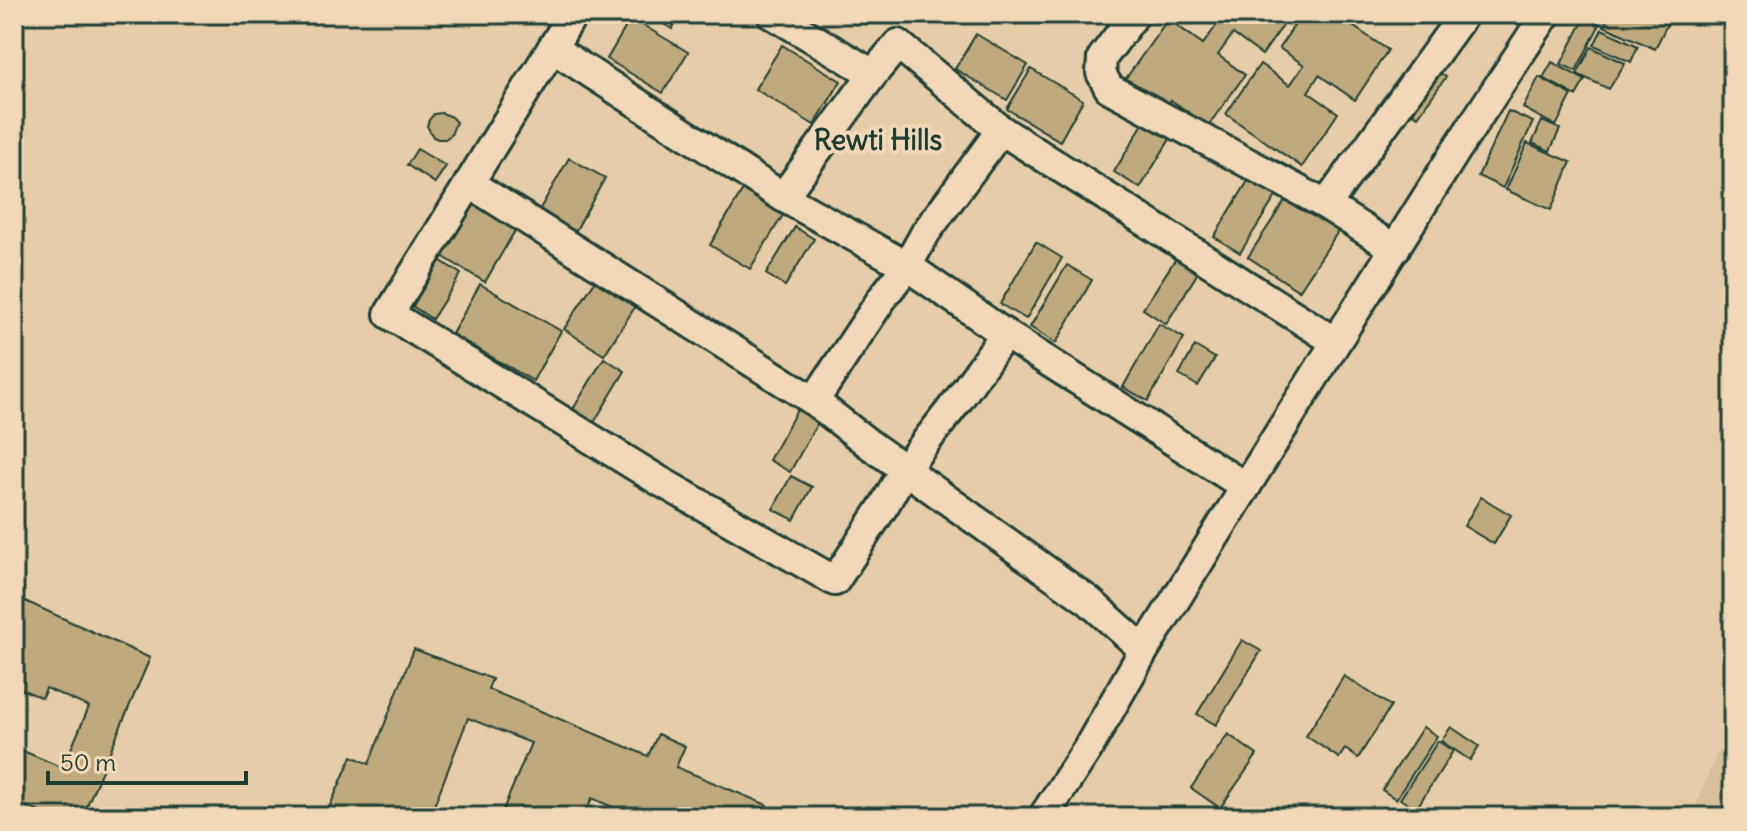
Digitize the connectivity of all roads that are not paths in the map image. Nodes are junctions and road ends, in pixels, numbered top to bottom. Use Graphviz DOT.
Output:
graph roads {
  1 [pos="573,14"];
  2 [pos="772,14"];
  3 [pos="1135,14"];
  4 [pos="1464,14"];
  5 [pos="1546,14"];
  6 [pos="552,48"];
  7 [pos="873,74"];
  8 [pos="1001,130"];
  9 [pos="469,183"];
  10 [pos="783,197"];
  11 [pos="1326,205"];
  12 [pos="1395,249"];
  13 [pos="907,266"];
  14 [pos="1005,334"];
  15 [pos="1336,342"];
  16 [pos="814,401"];
  17 [pos="904,470"];
  18 [pos="1246,487"];
  19 [pos="1144,650"];
  20 [pos="1043,817"];
  1 -- 6 [label="street"];
  2 -- 7 [label="street"];
  3 -- 11 [label="street"];
  4 -- 11 [label="street"];
  5 -- 12 [label="street"];
  6 -- 9 [label="street"];
  6 -- 10 [label="street"];
  7 -- 8 [label="street"];
  7 -- 10 [label="street"];
  8 -- 13 [label="street"];
  8 -- 15 [label="street"];
  9 -- 16 [label="street"];
  9 -- 17 [label="street"];
  10 -- 13 [label="street"];
  11 -- 12 [label="street"];
  12 -- 15 [label="street"];
  13 -- 14 [label="street"];
  13 -- 16 [label="street"];
  14 -- 17 [label="street"];
  14 -- 18 [label="street"];
  15 -- 18 [label="street"];
  16 -- 17 [label="street"];
  17 -- 19 [label="street"];
  18 -- 19 [label="street"];
  19 -- 20 [label="street"];
}
